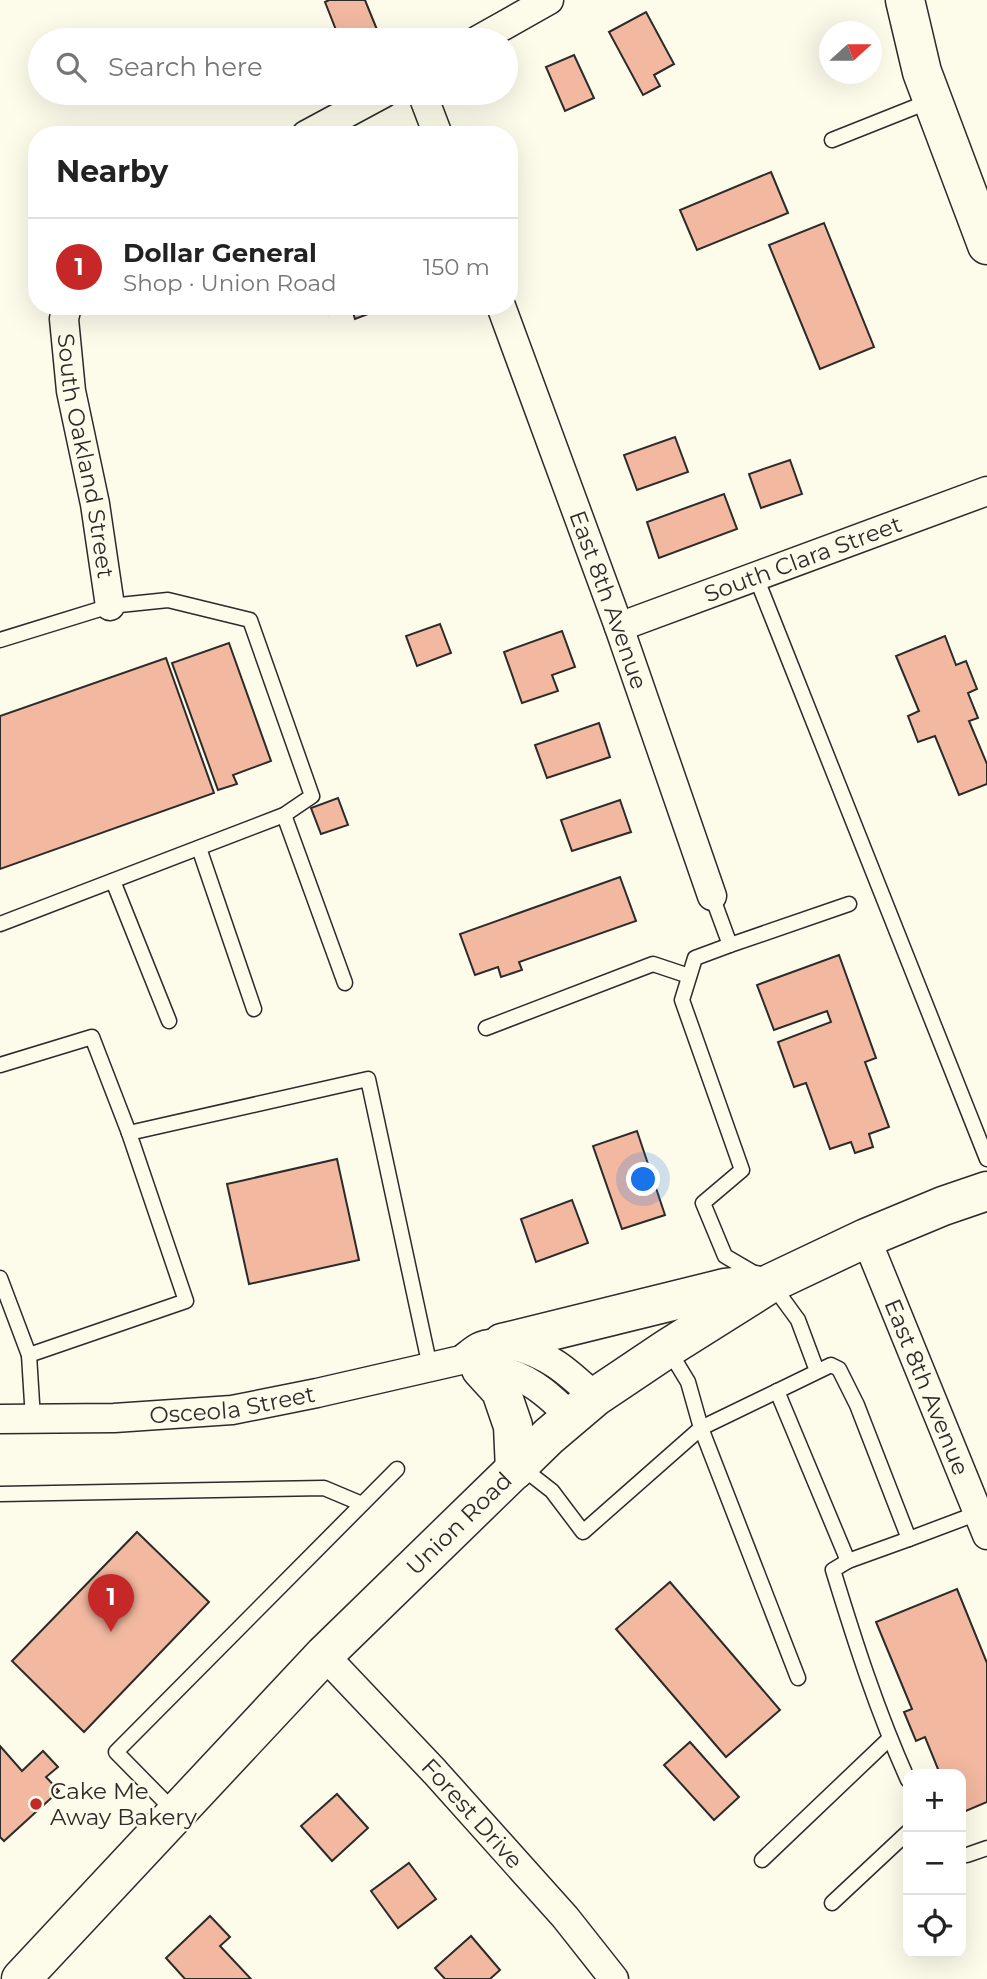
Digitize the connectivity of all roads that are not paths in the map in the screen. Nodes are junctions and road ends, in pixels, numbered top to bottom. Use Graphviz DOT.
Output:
graph roads {
  1 [pos="549,0"];
  2 [pos="905,0"];
  3 [pos="499,28"];
  4 [pos="932,100"];
  5 [pos="362,105"];
  6 [pos="427,105"];
  7 [pos="323,126"];
  8 [pos="435,126"];
  9 [pos="832,140"];
  10 [pos="987,245"];
  11 [pos="65,315"];
  12 [pos="504,315"];
  13 [pos="987,491"];
  14 [pos="756,577"];
  15 [pos="110,606"];
  16 [pos="619,627"];
  17 [pos="0,640"];
  18 [pos="284,815"];
  19 [pos="199,848"];
  20 [pos="113,881"];
  21 [pos="712,896"];
  22 [pos="849,904"];
  23 [pos="0,924"];
  24 [pos="730,945"];
  25 [pos="690,976"];
  26 [pos="345,983"];
  27 [pos="254,1009"];
  28 [pos="169,1021"];
  29 [pos="486,1028"];
  30 [pos="0,1065"];
  31 [pos="129,1133"];
  32 [pos="987,1159"];
  33 [pos="987,1191"];
  34 [pos="866,1238"];
  35 [pos="0,1278"];
  36 [pos="771,1283"];
  37 [pos="667,1348"];
  38 [pos="29,1354"];
  39 [pos="481,1358"];
  40 [pos="430,1367"];
  41 [pos="817,1371"];
  42 [pos="777,1391"];
  43 [pos="583,1407"];
  44 [pos="0,1419"];
  45 [pos="33,1419"];
  46 [pos="701,1428"];
  47 [pos="517,1468"];
  48 [pos="397,1469"];
  49 [pos="0,1494"];
  50 [pos="362,1504"];
  51 [pos="982,1524"];
  52 [pos="909,1539"];
  53 [pos="848,1561"];
  54 [pos="324,1655"];
  55 [pos="798,1678"];
  56 [pos="889,1739"];
  57 [pos="903,1769"];
  58 [pos="176,1813"];
  59 [pos="903,1837"];
  60 [pos="987,1848"];
  61 [pos="966,1855"];
  62 [pos="762,1860"];
  63 [pos="832,1903"];
  64 [pos="21,1979"];
  65 [pos="614,1979"];
  1 -- 3 [label="street"];
  2 -- 4 [label="main road"];
  4 -- 9 [label="lane"];
  4 -- 10 [label="main road"];
  5 -- 7 [label="street"];
  6 -- 8 [label="street"];
  11 -- 15 [label="street, South Oakland Street"];
  12 -- 16 [label="street, East 8th Avenue"];
  13 -- 14 [label="street, South Clara Street"];
  14 -- 16 [label="street, South Clara Street"];
  14 -- 32 [label="lane"];
  15 -- 17 [label="lane"];
  15 -- 18 [label="lane"];
  16 -- 21 [label="street, East 8th Avenue"];
  18 -- 19 [label="lane"];
  18 -- 26 [label="lane"];
  19 -- 20 [label="lane"];
  19 -- 27 [label="lane"];
  20 -- 23 [label="lane"];
  20 -- 28 [label="lane"];
  21 -- 24 [label="lane"];
  22 -- 24 [label="lane"];
  24 -- 25 [label="lane"];
  25 -- 29 [label="lane"];
  25 -- 36 [label="lane"];
  30 -- 31 [label="lane"];
  31 -- 38 [label="lane"];
  31 -- 40 [label="lane"];
  33 -- 34 [label="main road, Union Road"];
  34 -- 36 [label="main road, Union Road"];
  34 -- 51 [label="street, East 8th Avenue"];
  35 -- 38 [label="lane"];
  36 -- 37 [label="main road, Union Road"];
  36 -- 39 [label="main road"];
  36 -- 41 [label="lane"];
  37 -- 43 [label="main road, Union Road"];
  37 -- 46 [label="lane"];
  38 -- 45 [label="lane"];
  39 -- 40 [label="street, Osceola Street"];
  39 -- 43 [label="street, Osceola Street"];
  39 -- 47 [label="main road"];
  40 -- 45 [label="street, Osceola Street"];
  41 -- 42 [label="lane"];
  41 -- 52 [label="lane"];
  42 -- 46 [label="lane"];
  42 -- 53 [label="lane"];
  43 -- 47 [label="main road, Union Road"];
  44 -- 45 [label="street, Osceola Street"];
  46 -- 47 [label="lane"];
  46 -- 55 [label="lane"];
  47 -- 54 [label="main road, Union Road"];
  48 -- 50 [label="lane"];
  49 -- 50 [label="lane"];
  50 -- 58 [label="lane"];
  51 -- 52 [label="lane"];
  52 -- 53 [label="lane"];
  53 -- 56 [label="lane"];
  54 -- 58 [label="main road, Union Road"];
  54 -- 65 [label="street, Forest Drive"];
  56 -- 57 [label="lane"];
  56 -- 62 [label="lane"];
  58 -- 64 [label="main road, Union Road"];
  59 -- 63 [label="lane"];
  60 -- 61 [label="lane"];
}
